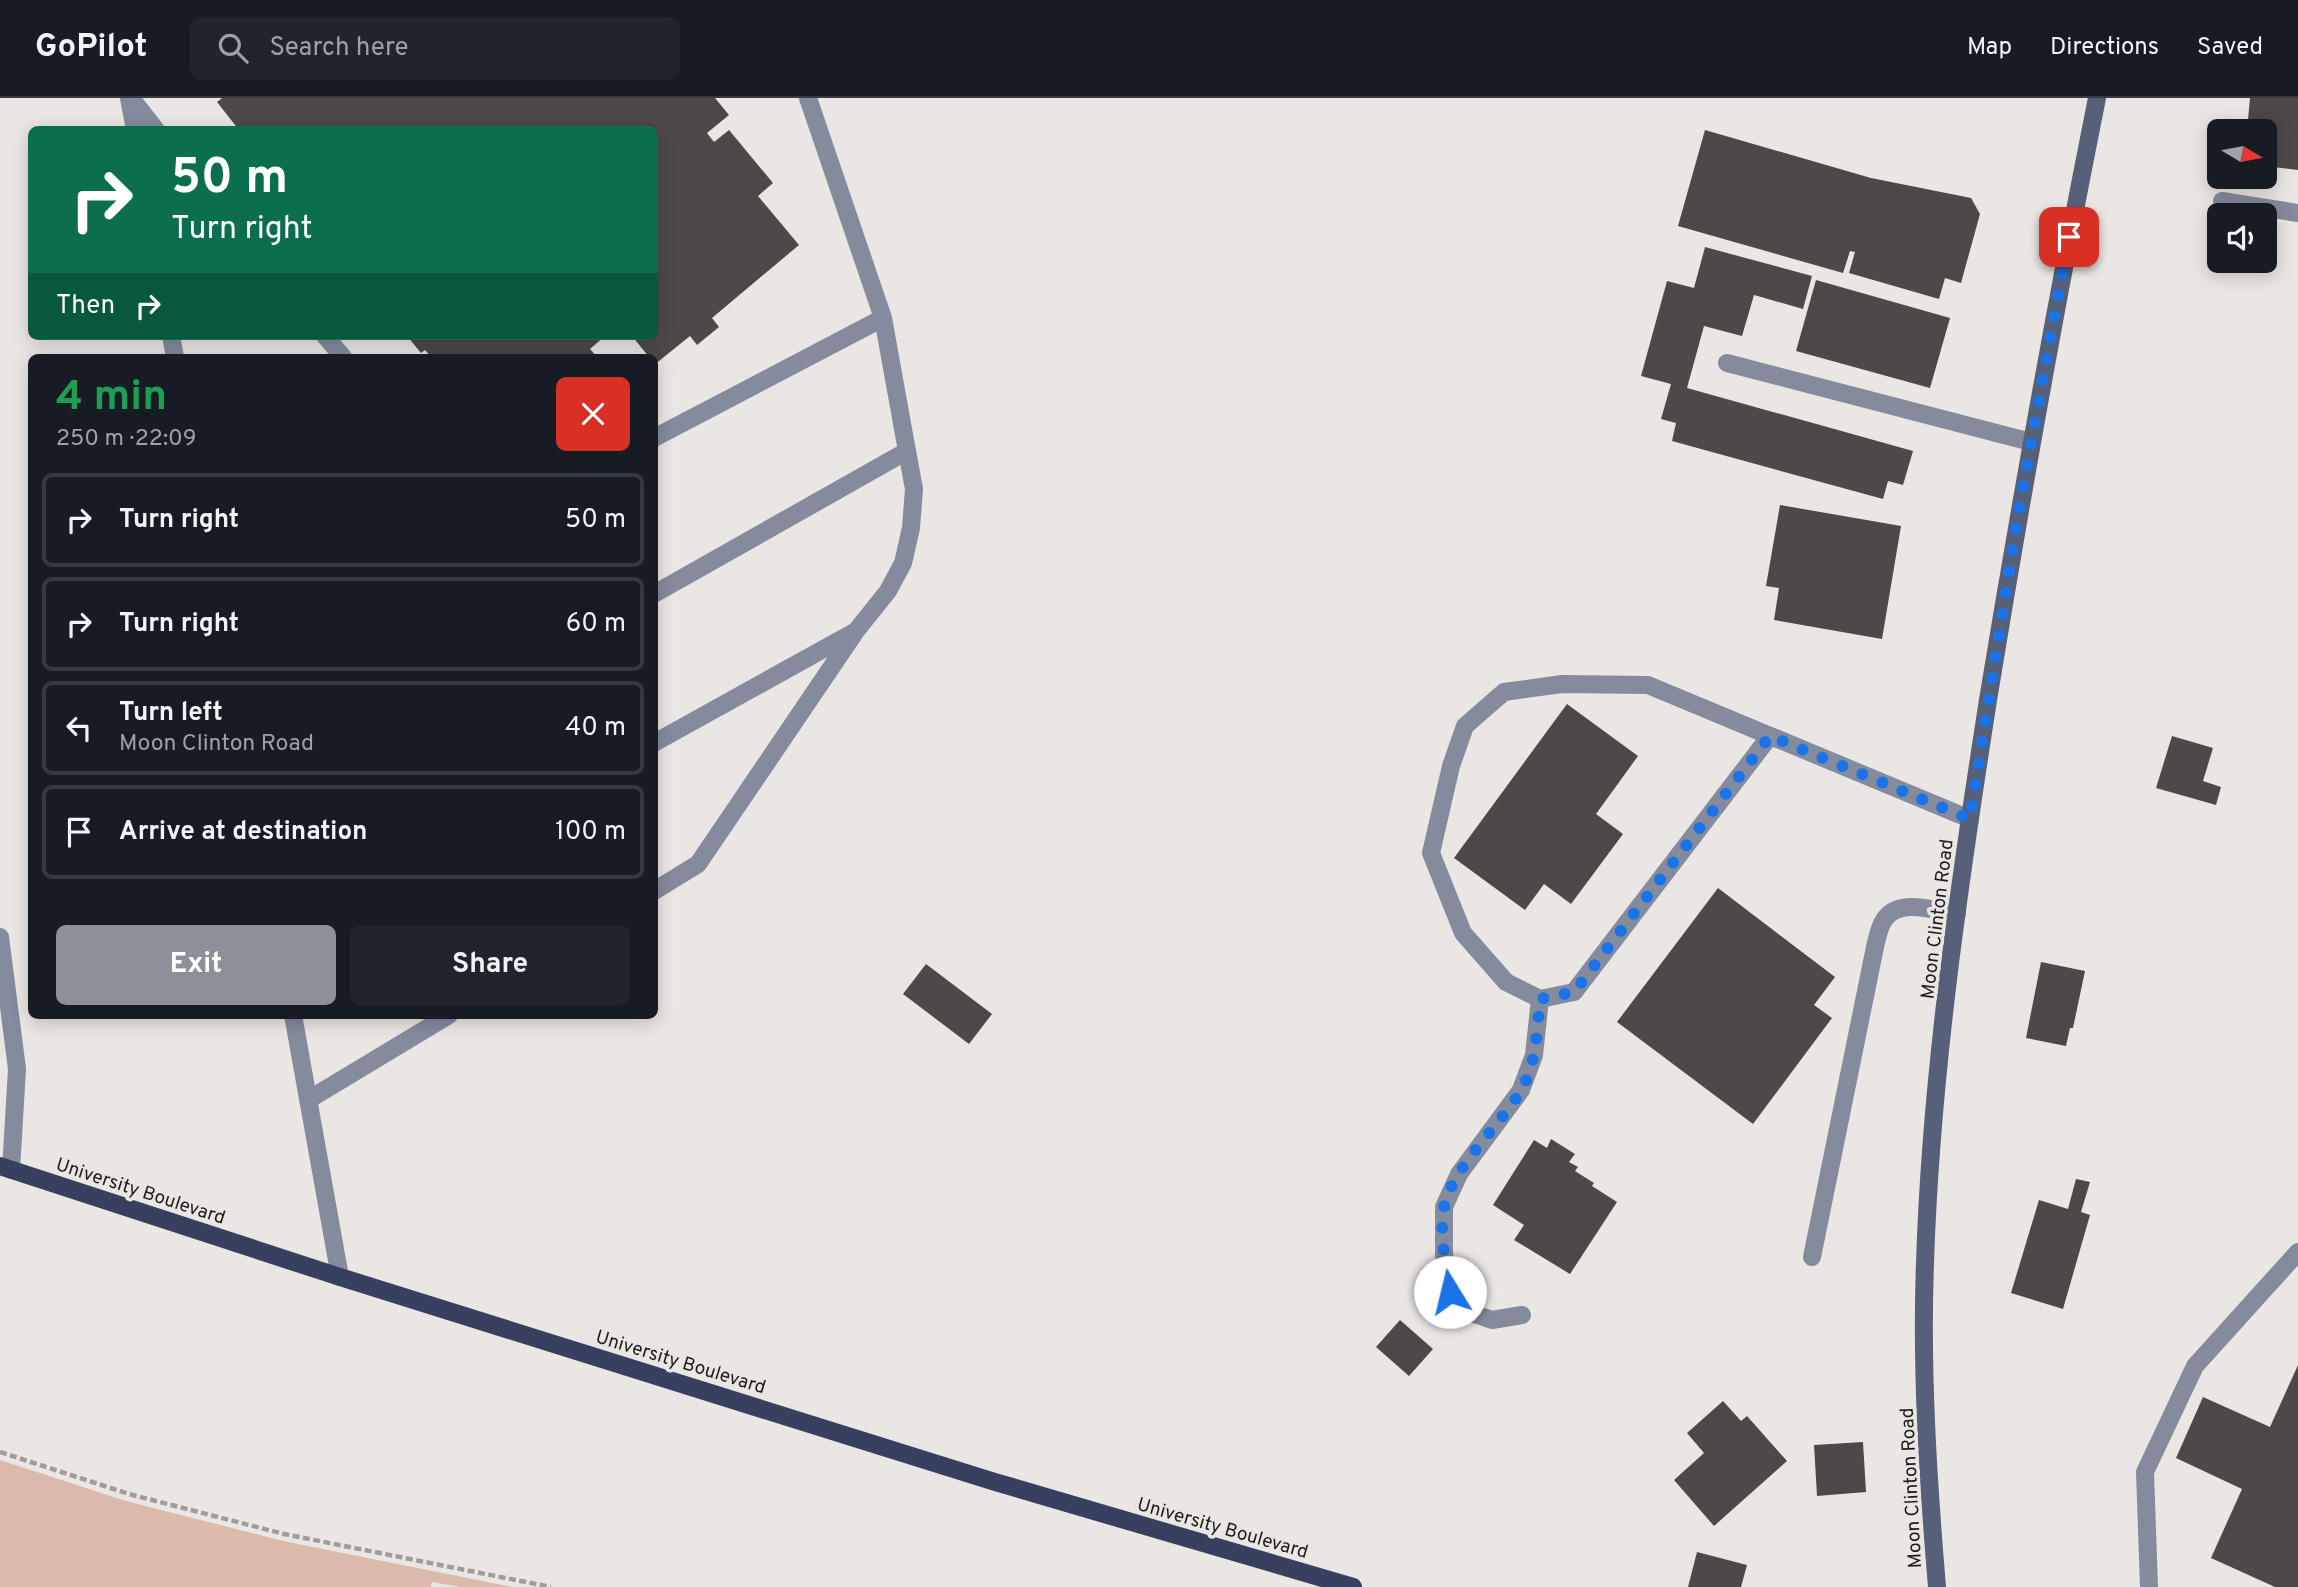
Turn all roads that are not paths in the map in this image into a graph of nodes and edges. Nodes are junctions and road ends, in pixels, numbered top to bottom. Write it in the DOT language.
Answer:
graph roads {
  1 [pos="130,98"];
  2 [pos="808,98"];
  3 [pos="2097,98"];
  4 [pos="134,126"];
  5 [pos="153,126"];
  6 [pos="2222,201"];
  7 [pos="2298,213"];
  8 [pos="883,318"];
  9 [pos="328,340"];
  10 [pos="340,354"];
  11 [pos="1727,363"];
  12 [pos="658,436"];
  13 [pos="2031,442"];
  14 [pos="907,451"];
  15 [pos="658,592"];
  16 [pos="856,631"];
  17 [pos="1770,736"];
  18 [pos="658,741"];
  19 [pos="1970,819"];
  20 [pos="658,889"];
  21 [pos="1957,914"];
  22 [pos="0,937"];
  23 [pos="1540,999"];
  24 [pos="294,1019"];
  25 [pos="442,1019"];
  26 [pos="308,1100"];
  27 [pos="5,1168"];
  28 [pos="2298,1252"];
  29 [pos="1812,1257"];
  30 [pos="340,1277"];
  31 [pos="1522,1315"];
  32 [pos="1353,1587"];
  33 [pos="1937,1587"];
  34 [pos="2149,1587"];
  1 -- 4 [label="street"];
  1 -- 5 [label="street"];
  2 -- 8 [label="street"];
  3 -- 13 [label="street, Moon Clinton Road"];
  6 -- 7 [label="street"];
  8 -- 12 [label="street"];
  8 -- 14 [label="street"];
  9 -- 10 [label="street"];
  11 -- 13 [label="street"];
  13 -- 19 [label="street, Moon Clinton Road"];
  14 -- 15 [label="street"];
  14 -- 16 [label="street"];
  16 -- 18 [label="street"];
  16 -- 20 [label="street"];
  17 -- 19 [label="street"];
  17 -- 23 [label="street"];
  17 -- 23 [label="street"];
  19 -- 21 [label="street, Moon Clinton Road"];
  21 -- 29 [label="street"];
  21 -- 33 [label="street, Moon Clinton Road"];
  22 -- 27 [label="street"];
  23 -- 31 [label="street"];
  24 -- 26 [label="street"];
  25 -- 26 [label="street"];
  26 -- 30 [label="street"];
  27 -- 30 [label="main road, University Boulevard"];
  28 -- 34 [label="street"];
  30 -- 32 [label="main road, University Boulevard"];
}
